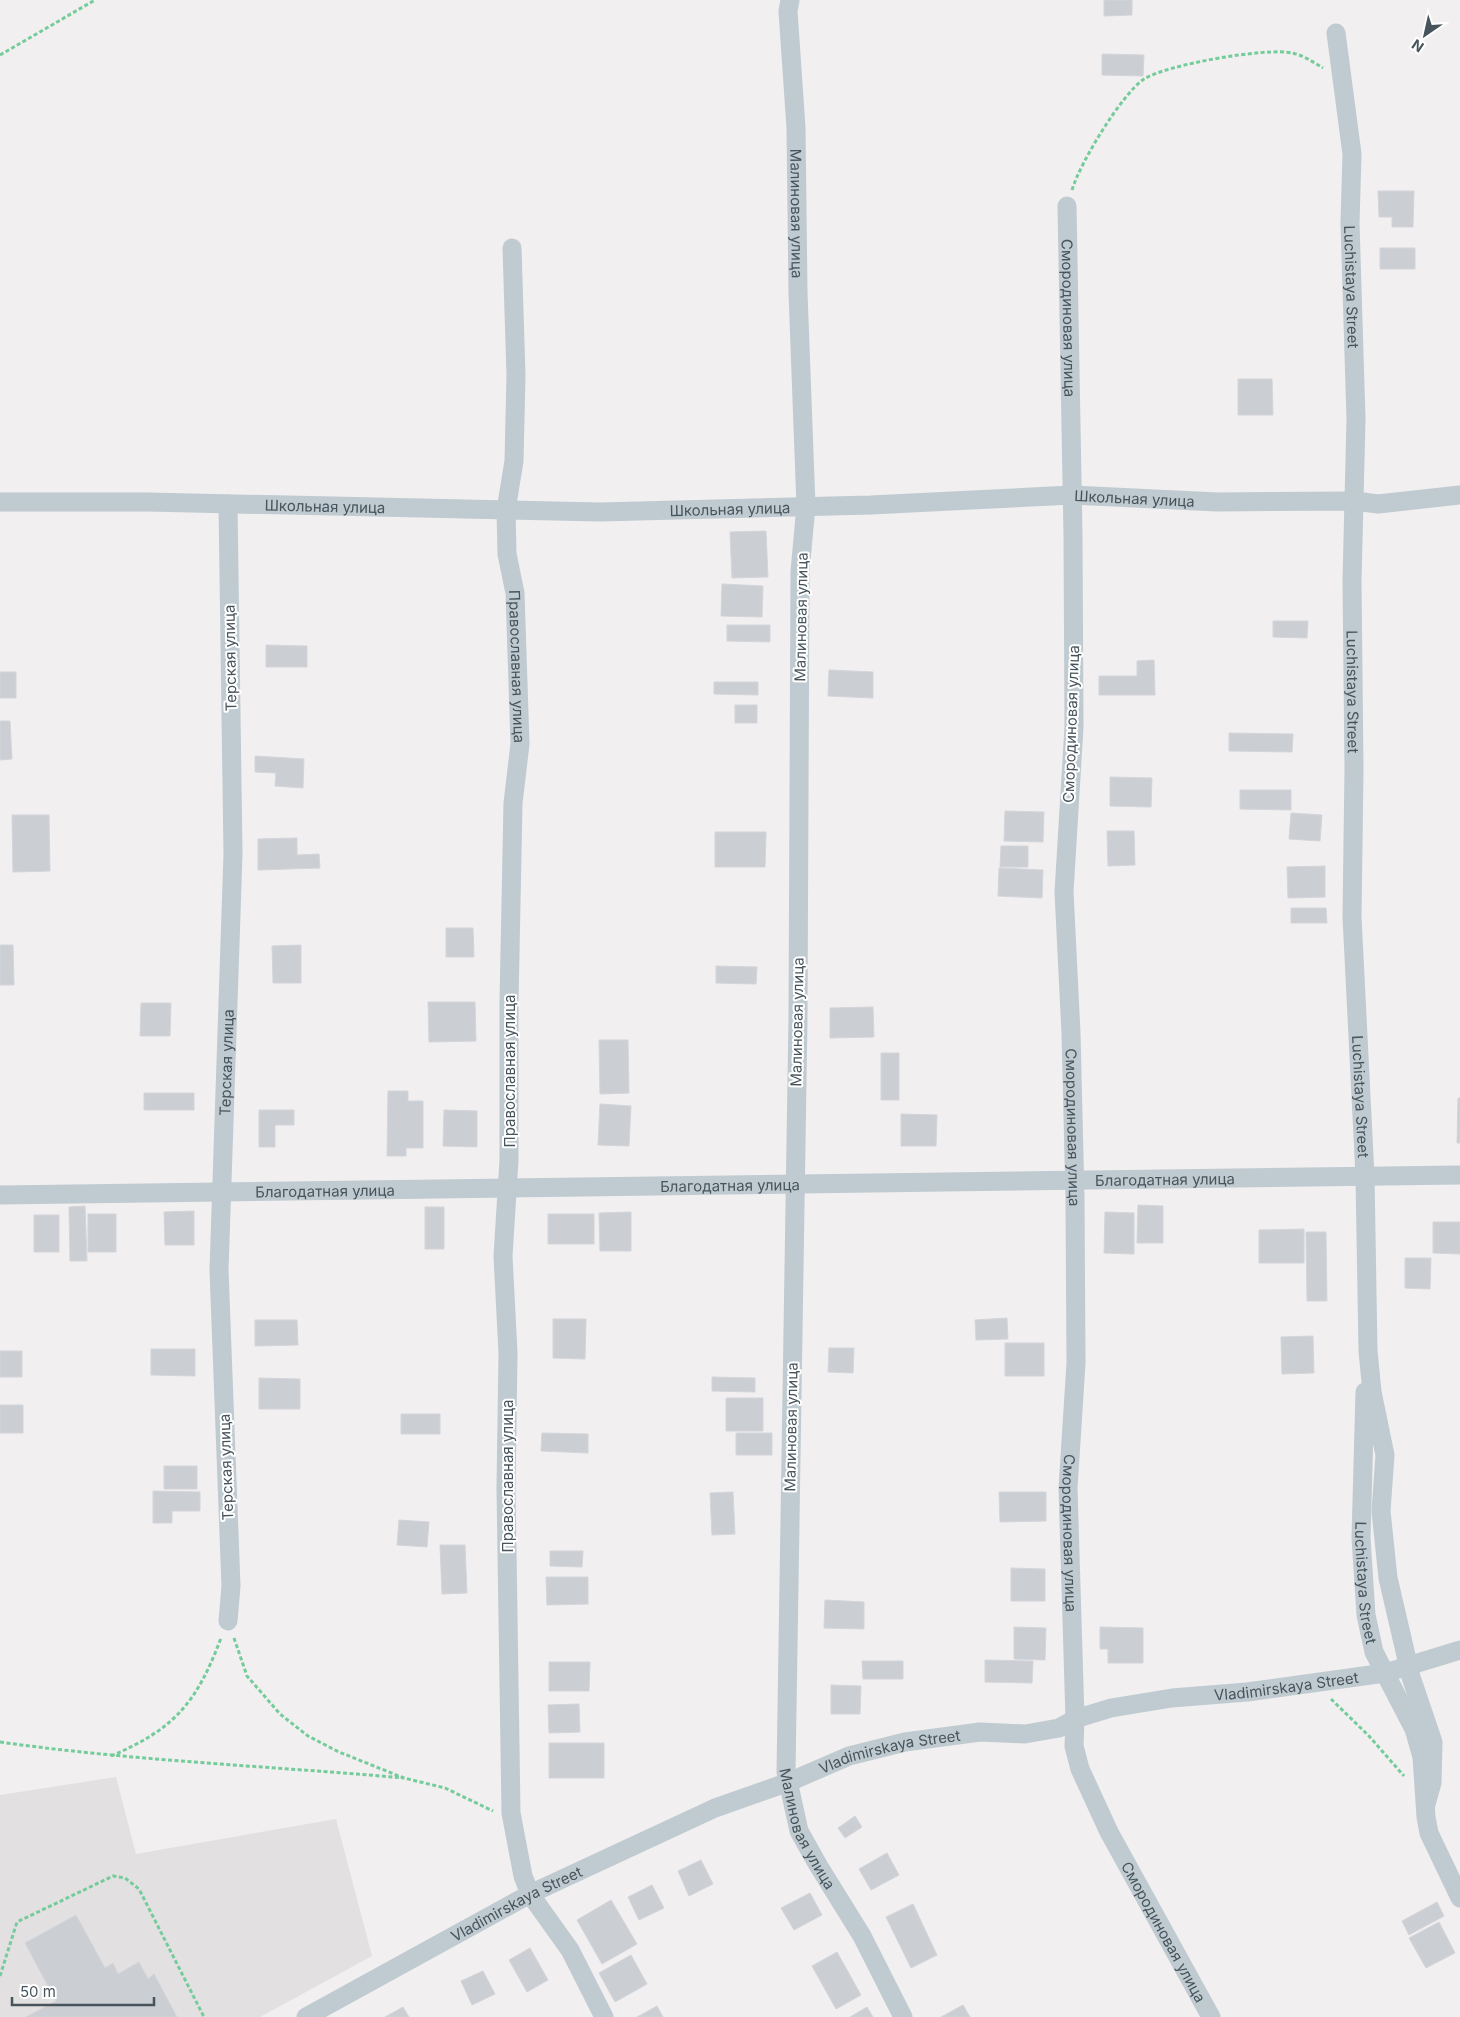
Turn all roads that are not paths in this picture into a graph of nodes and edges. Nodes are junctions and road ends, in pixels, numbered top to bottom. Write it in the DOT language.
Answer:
graph roads {
  1 [pos="790,0"];
  2 [pos="1336,33"];
  3 [pos="1067,206"];
  4 [pos="512,248"];
  5 [pos="1072,495"];
  6 [pos="1460,495"];
  7 [pos="1355,501"];
  8 [pos="0,502"];
  9 [pos="228,504"];
  10 [pos="806,506"];
  11 [pos="506,510"];
  12 [pos="1460,1175"];
  13 [pos="1365,1176"];
  14 [pos="1074,1180"];
  15 [pos="795,1184"];
  16 [pos="508,1188"];
  17 [pos="223,1192"];
  18 [pos="0,1195"];
  19 [pos="1368,1351"];
  20 [pos="228,1621"];
  21 [pos="1460,1650"];
  22 [pos="1409,1667"];
  23 [pos="1385,1673"];
  24 [pos="1075,1719"];
  25 [pos="789,1782"];
  26 [pos="1426,1804"];
  27 [pos="530,1894"];
  28 [pos="1460,1898"];
  29 [pos="306,2017"];
  30 [pos="604,2017"];
  31 [pos="902,2017"];
  32 [pos="1211,2017"];
  1 -- 10 [label="street, Малиновая улица"];
  2 -- 7 [label="street, Luchistaya Street"];
  3 -- 5 [label="street, Смородиновая улица"];
  4 -- 11 [label="street, Православная улица"];
  5 -- 7 [label="street, Школьная улица"];
  5 -- 10 [label="street, Школьная улица"];
  5 -- 14 [label="street, Смородиновая улица"];
  6 -- 7 [label="street, Школьная улица"];
  7 -- 13 [label="street, Luchistaya Street"];
  8 -- 9 [label="street, Школьная улица"];
  9 -- 11 [label="street, Школьная улица"];
  9 -- 17 [label="street, Терская улица"];
  10 -- 11 [label="street, Школьная улица"];
  10 -- 15 [label="street, Малиновая улица"];
  11 -- 16 [label="street, Православная улица"];
  12 -- 13 [label="street, Благодатная улица"];
  13 -- 14 [label="street, Благодатная улица"];
  13 -- 19 [label="street, Luchistaya Street"];
  14 -- 15 [label="street, Благодатная улица"];
  14 -- 24 [label="street, Смородиновая улица"];
  15 -- 16 [label="street, Благодатная улица"];
  15 -- 25 [label="street, Малиновая улица"];
  16 -- 17 [label="street, Благодатная улица"];
  16 -- 27 [label="street, Православная улица"];
  17 -- 18 [label="street, Благодатная улица"];
  17 -- 20 [label="street, Терская улица"];
  19 -- 22 [label="street, Luchistaya Street"];
  19 -- 23 [label="street, Luchistaya Street"];
  21 -- 22 [label="street, Vladimirskaya Street"];
  22 -- 23 [label="street, Vladimirskaya Street"];
  22 -- 26 [label="street, Luchistaya Street"];
  23 -- 24 [label="street, Vladimirskaya Street"];
  23 -- 26 [label="street, Luchistaya Street"];
  24 -- 25 [label="street, Vladimirskaya Street"];
  24 -- 32 [label="street, Смородиновая улица"];
  25 -- 27 [label="street, Vladimirskaya Street"];
  25 -- 31 [label="street, Малиновая улица"];
  26 -- 28 [label="street, Luchistaya Street"];
  27 -- 29 [label="street, Vladimirskaya Street"];
  27 -- 30 [label="street, Православная улица"];
}
